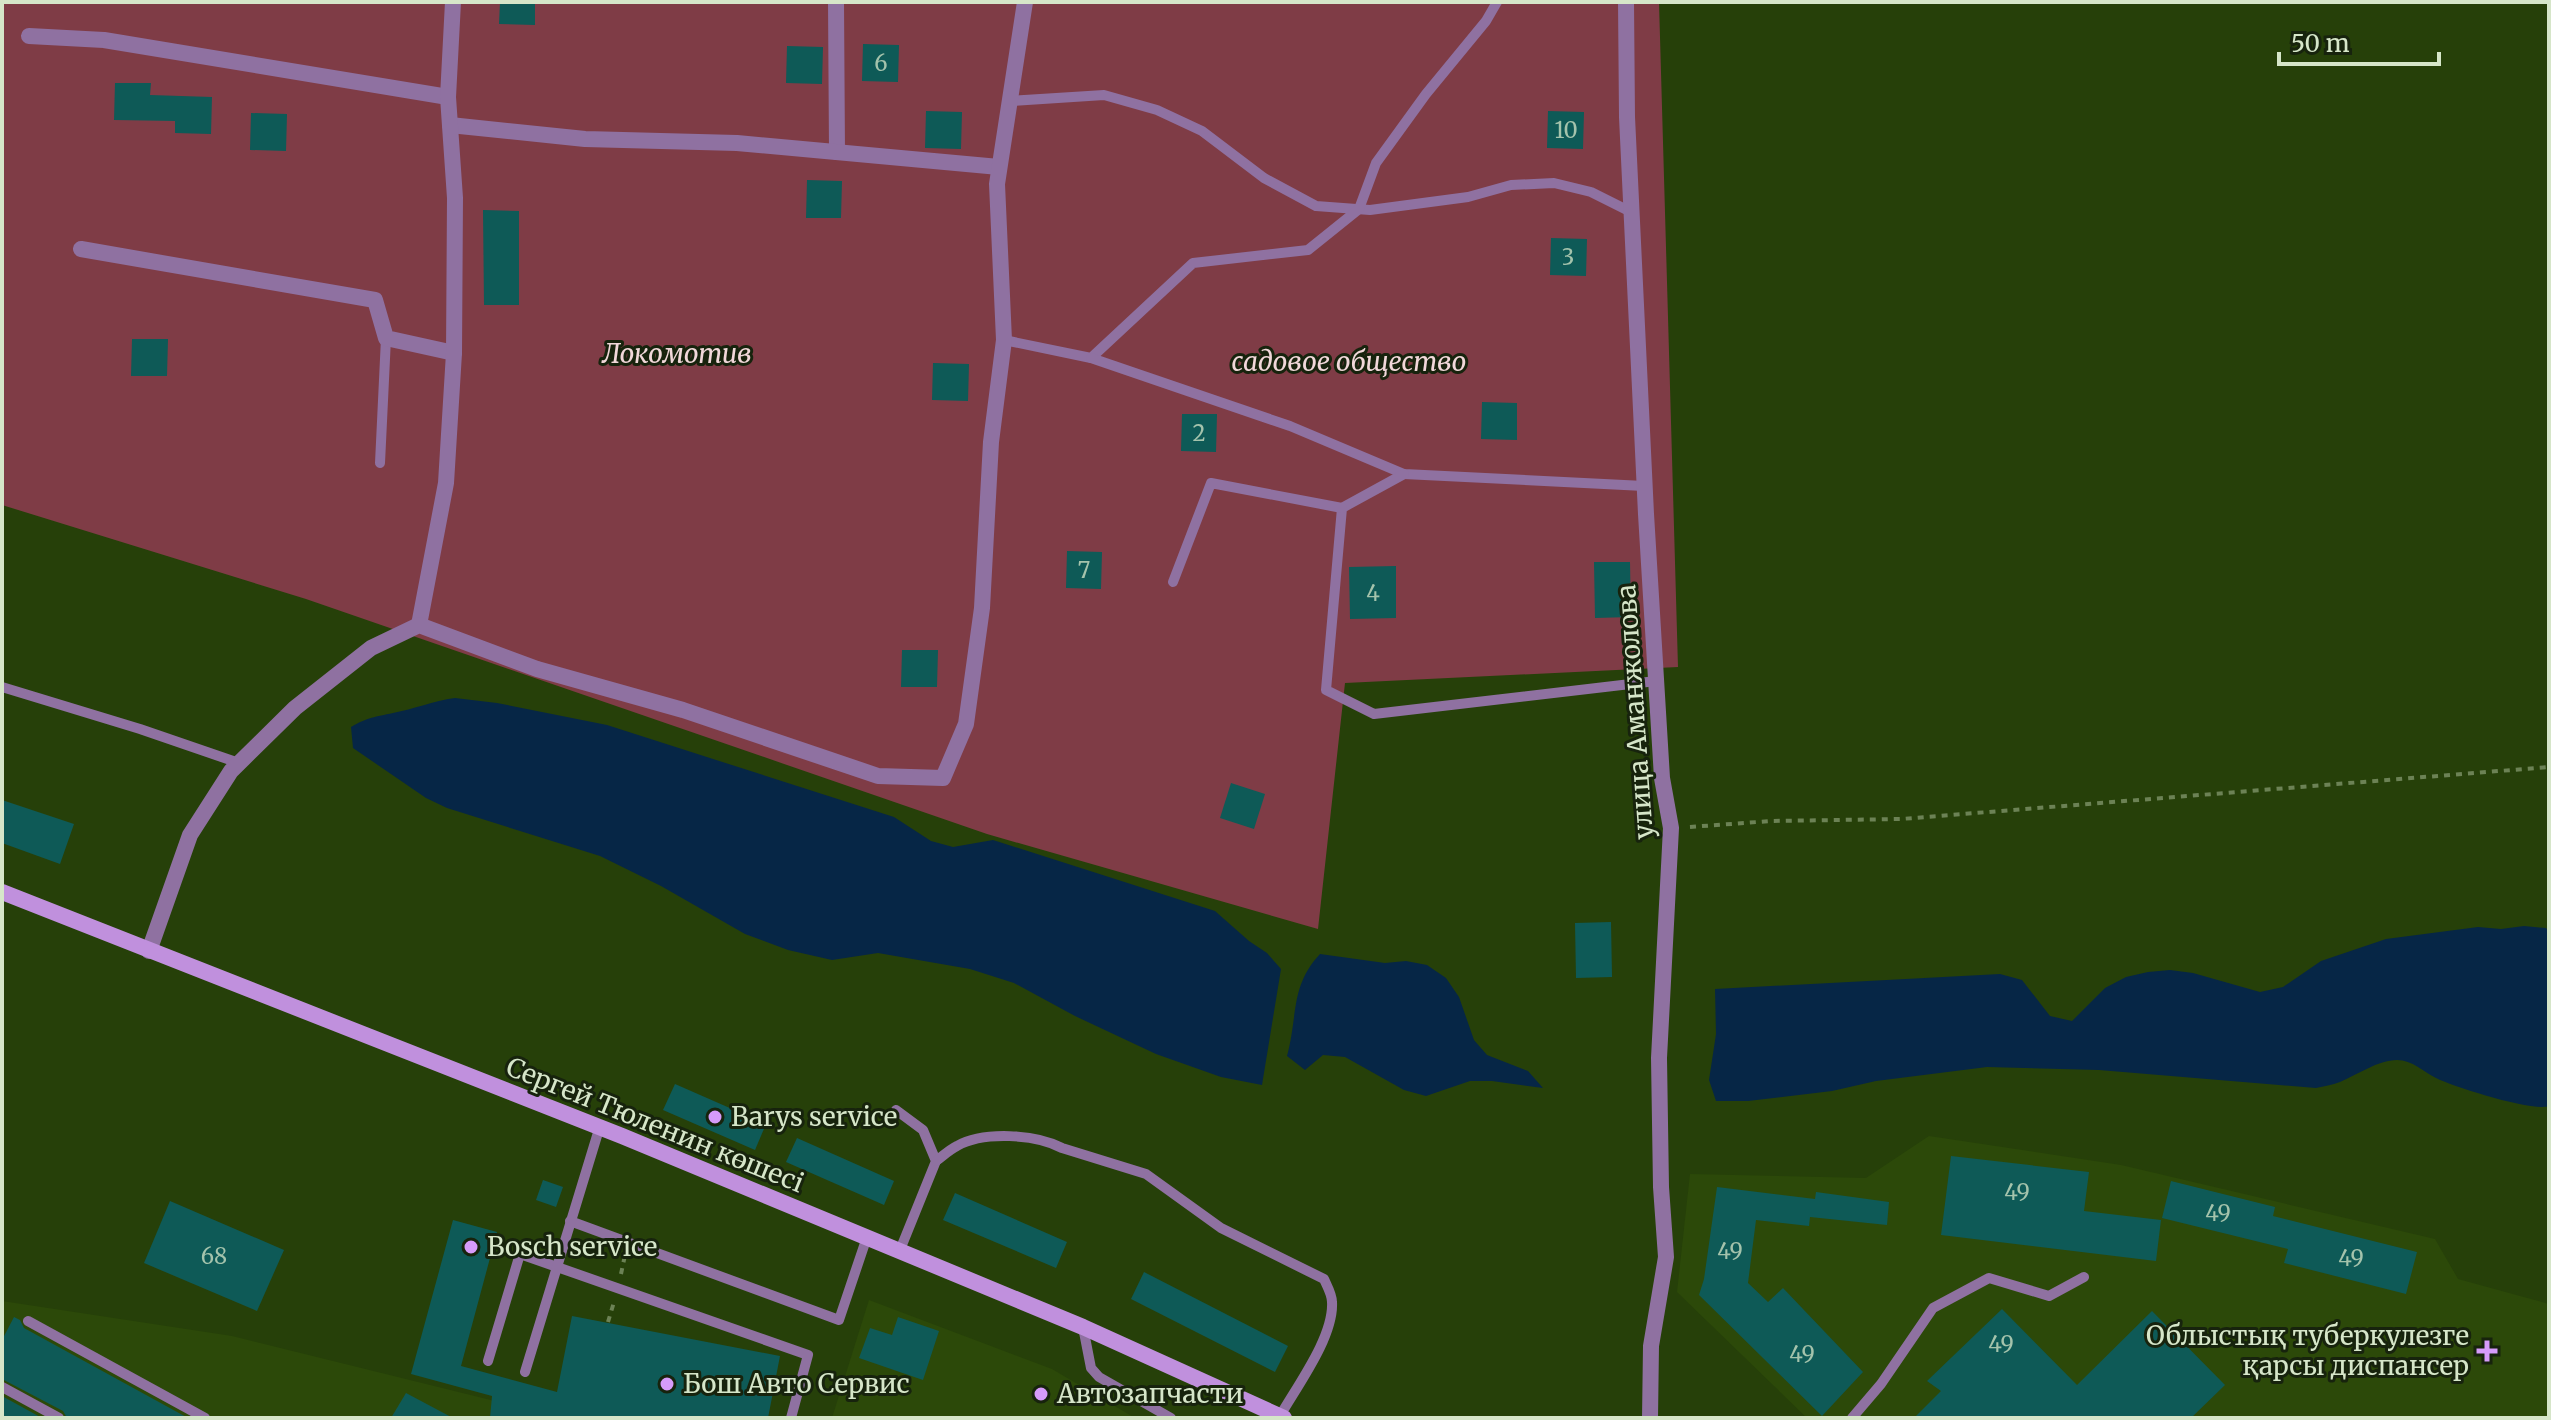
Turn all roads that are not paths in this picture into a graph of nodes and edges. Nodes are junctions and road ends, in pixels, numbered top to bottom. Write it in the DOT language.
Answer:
graph roads {
  1 [pos="453,2"];
  2 [pos="836,2"];
  3 [pos="1025,2"];
  4 [pos="1497,2"];
  5 [pos="1626,2"];
  6 [pos="29,36"];
  7 [pos="448,97"];
  8 [pos="1010,101"];
  9 [pos="450,125"];
  10 [pos="837,152"];
  11 [pos="999,167"];
  12 [pos="1359,209"];
  13 [pos="1631,212"];
  14 [pos="81,249"];
  15 [pos="386,338"];
  16 [pos="1004,340"];
  17 [pos="454,353"];
  18 [pos="1091,358"];
  19 [pos="380,463"];
  20 [pos="1404,474"];
  21 [pos="1644,486"];
  22 [pos="1342,508"];
  23 [pos="1173,582"];
  24 [pos="419,625"];
  25 [pos="1656,681"];
  26 [pos="2,687"];
  27 [pos="239,763"];
  28 [pos="2,892"];
  29 [pos="149,951"];
  30 [pos="896,1110"];
  31 [pos="600,1126"];
  32 [pos="936,1161"];
  33 [pos="570,1221"];
  34 [pos="867,1237"];
  35 [pos="900,1250"];
  36 [pos="556,1267"];
  37 [pos="2084,1277"];
  38 [pos="28,1321"];
  39 [pos="1083,1327"];
  40 [pos="488,1361"];
  41 [pos="525,1372"];
  42 [pos="2,1387"];
  43 [pos="1282,1417"];
  44 [pos="59,1418"];
  45 [pos="205,1418"];
  46 [pos="791,1418"];
  47 [pos="1171,1418"];
  48 [pos="1650,1418"];
  49 [pos="1852,1418"];
  1 -- 7 [label="street"];
  2 -- 10 [label="street"];
  3 -- 8 [label="street"];
  4 -- 12 [label="lane"];
  5 -- 13 [label="street, улица Аманжолова"];
  6 -- 7 [label="street"];
  7 -- 9 [label="street"];
  8 -- 11 [label="street"];
  8 -- 12 [label="lane"];
  9 -- 10 [label="street"];
  9 -- 17 [label="street"];
  10 -- 11 [label="street"];
  11 -- 16 [label="street"];
  12 -- 13 [label="lane"];
  12 -- 18 [label="lane"];
  13 -- 21 [label="street, улица Аманжолова"];
  14 -- 15 [label="street"];
  15 -- 17 [label="street"];
  15 -- 19 [label="lane"];
  16 -- 18 [label="lane"];
  16 -- 24 [label="street"];
  17 -- 24 [label="street"];
  18 -- 20 [label="lane"];
  20 -- 21 [label="lane"];
  20 -- 22 [label="lane"];
  21 -- 25 [label="street, улица Аманжолова"];
  22 -- 23 [label="lane"];
  22 -- 25 [label="lane"];
  24 -- 27 [label="street"];
  25 -- 48 [label="street, улица Аманжолова"];
  26 -- 27 [label="lane"];
  27 -- 29 [label="street"];
  28 -- 29 [label="main road, Сергей Тюленин көшесі"];
  29 -- 31 [label="main road, Сергей Тюленин көшесі"];
  30 -- 32 [label="lane"];
  31 -- 33 [label="lane"];
  31 -- 34 [label="main road, Сергей Тюленин көшесі"];
  32 -- 35 [label="lane"];
  32 -- 43 [label="lane"];
  33 -- 34 [label="lane"];
  33 -- 36 [label="lane"];
  34 -- 35 [label="main road, Сергей Тюленин көшесі"];
  35 -- 39 [label="main road, Сергей Тюленин көшесі"];
  36 -- 40 [label="lane"];
  36 -- 41 [label="lane"];
  36 -- 46 [label="lane"];
  37 -- 49 [label="lane"];
  38 -- 45 [label="lane"];
  39 -- 43 [label="main road, Сергей Тюленин көшесі"];
  39 -- 47 [label="lane"];
  42 -- 44 [label="lane"];
}
